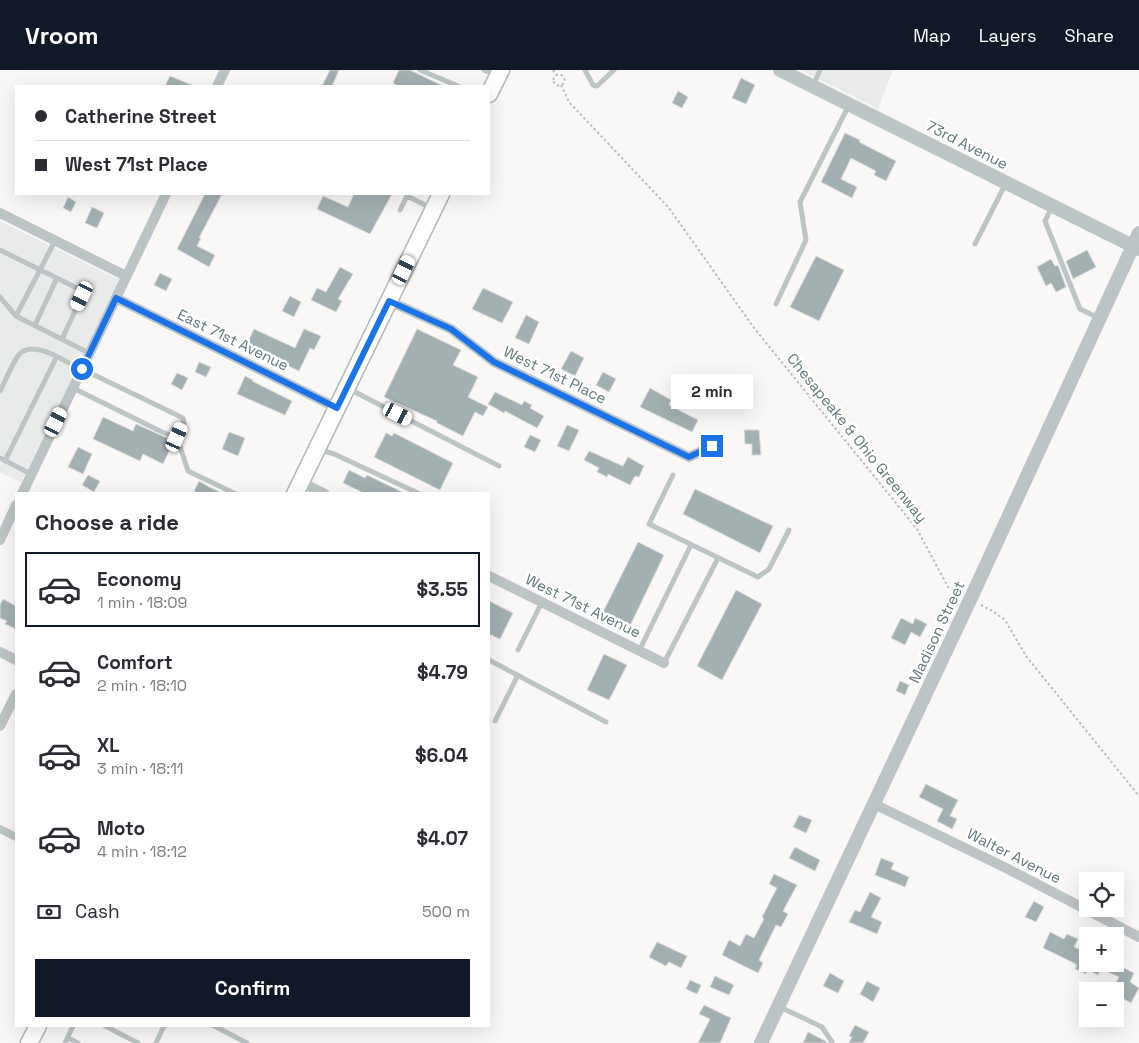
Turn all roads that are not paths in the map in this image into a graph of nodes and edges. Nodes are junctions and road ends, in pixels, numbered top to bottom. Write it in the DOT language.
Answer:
graph roads {
  1 [pos="225,70"];
  2 [pos="420,70"];
  3 [pos="585,70"];
  4 [pos="614,70"];
  5 [pos="780,70"];
  6 [pos="820,70"];
  7 [pos="494,72"];
  8 [pos="218,85"];
  9 [pos="456,85"];
  10 [pos="813,86"];
  11 [pos="490,90"];
  12 [pos="849,104"];
  13 [pos="1006,183"];
  14 [pos="166,195"];
  15 [pos="407,195"];
  16 [pos="436,199"];
  17 [pos="1052,206"];
  18 [pos="400,210"];
  19 [pos="0,213"];
  20 [pos="1139,233"];
  21 [pos="55,241"];
  22 [pos="975,244"];
  23 [pos="1136,248"];
  24 [pos="0,250"];
  25 [pos="40,269"];
  26 [pos="126,276"];
  27 [pos="57,278"];
  28 [pos="0,297"];
  29 [pos="116,298"];
  30 [pos="389,301"];
  31 [pos="776,304"];
  32 [pos="16,316"];
  33 [pos="1100,318"];
  34 [pos="35,325"];
  35 [pos="62,339"];
  36 [pos="89,353"];
  37 [pos="56,358"];
  38 [pos="82,370"];
  39 [pos="73,388"];
  40 [pos="347,388"];
  41 [pos="0,391"];
  42 [pos="337,408"];
  43 [pos="177,437"];
  44 [pos="712,446"];
  45 [pos="317,449"];
  46 [pos="2,459"];
  47 [pos="499,466"];
  48 [pos="31,474"];
  49 [pos="673,475"];
  50 [pos="298,488"];
  51 [pos="23,492"];
  52 [pos="232,492"];
  53 [pos="316,492"];
  54 [pos="416,492"];
  55 [pos="15,507"];
  56 [pos="789,530"];
  57 [pos="0,540"];
  58 [pos="691,545"];
  59 [pos="718,558"];
  60 [pos="490,576"];
  61 [pos="542,602"];
  62 [pos="518,650"];
  63 [pos="639,650"];
  64 [pos="0,652"];
  65 [pos="15,660"];
  66 [pos="490,661"];
  67 [pos="664,663"];
  68 [pos="518,675"];
  69 [pos="15,696"];
  70 [pos="495,721"];
  71 [pos="606,722"];
  72 [pos="0,726"];
  73 [pos="874,804"];
  74 [pos="0,829"];
  75 [pos="15,836"];
  76 [pos="1139,937"];
  77 [pos="779,1006"];
  78 [pos="38,1027"];
  79 [pos="72,1027"];
  80 [pos="107,1027"];
  81 [pos="164,1027"];
  82 [pos="216,1027"];
  83 [pos="66,1040"];
  84 [pos="832,1042"];
  85 [pos="30,1043"];
  86 [pos="78,1043"];
  87 [pos="138,1043"];
  88 [pos="156,1043"];
  89 [pos="247,1043"];
  90 [pos="761,1043"];
  1 -- 8 [label="street"];
  2 -- 9 [label="lane"];
  3 -- 4 [label="lane"];
  5 -- 10 [label="street, 73rd Avenue"];
  6 -- 10 [label="lane"];
  7 -- 11 [label="main road"];
  10 -- 12 [label="street, 73rd Avenue"];
  12 -- 13 [label="street, 73rd Avenue"];
  12 -- 31 [label="lane"];
  13 -- 17 [label="street, 73rd Avenue"];
  13 -- 22 [label="lane"];
  14 -- 26 [label="street"];
  15 -- 16 [label="lane"];
  15 -- 18 [label="lane"];
  16 -- 30 [label="main road"];
  17 -- 23 [label="street, 73rd Avenue"];
  17 -- 33 [label="lane"];
  19 -- 21 [label="street"];
  20 -- 23 [label="street, Madison Street"];
  21 -- 25 [label="lane"];
  21 -- 26 [label="street"];
  23 -- 33 [label="street, Madison Street"];
  24 -- 25 [label="lane"];
  25 -- 27 [label="lane"];
  25 -- 32 [label="lane"];
  26 -- 29 [label="street"];
  27 -- 34 [label="lane"];
  27 -- 35 [label="lane"];
  28 -- 32 [label="lane"];
  29 -- 36 [label="street"];
  29 -- 42 [label="street, East 71st Avenue"];
  30 -- 40 [label="main road"];
  30 -- 44 [label="street, West 71st Place"];
  32 -- 34 [label="lane"];
  33 -- 73 [label="street, Madison Street"];
  34 -- 35 [label="lane"];
  35 -- 36 [label="lane"];
  36 -- 38 [label="street"];
  37 -- 38 [label="lane"];
  37 -- 41 [label="lane"];
  37 -- 46 [label="lane"];
  38 -- 39 [label="street"];
  38 -- 43 [label="lane"];
  39 -- 43 [label="lane"];
  39 -- 48 [label="street"];
  40 -- 42 [label="main road"];
  40 -- 47 [label="lane"];
  42 -- 45 [label="main road"];
  43 -- 52 [label="lane"];
  45 -- 50 [label="main road"];
  45 -- 54 [label="lane"];
  46 -- 48 [label="lane"];
  48 -- 51 [label="street"];
  49 -- 58 [label="lane"];
  50 -- 53 [label="street"];
  55 -- 57 [label="street"];
  56 -- 59 [label="lane"];
  58 -- 59 [label="lane"];
  58 -- 63 [label="lane"];
  59 -- 67 [label="lane"];
  60 -- 61 [label="street, West 71st Avenue"];
  61 -- 62 [label="lane"];
  61 -- 63 [label="street, West 71st Avenue"];
  63 -- 67 [label="street, West 71st Avenue"];
  64 -- 65 [label="street"];
  66 -- 68 [label="lane"];
  68 -- 70 [label="lane"];
  68 -- 71 [label="lane"];
  69 -- 72 [label="street"];
  73 -- 76 [label="street, Walter Avenue"];
  73 -- 77 [label="street, Madison Street"];
  74 -- 75 [label="street"];
  77 -- 84 [label="lane"];
  77 -- 90 [label="street, Madison Street"];
  78 -- 85 [label="main road"];
  79 -- 83 [label="lane"];
  80 -- 87 [label="lane"];
  81 -- 88 [label="lane"];
  82 -- 89 [label="lane"];
  83 -- 86 [label="lane"];
}
